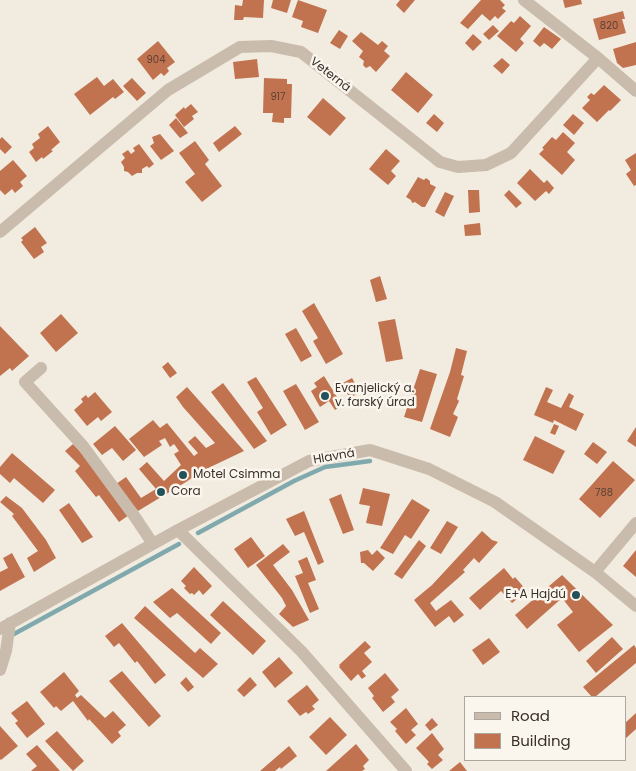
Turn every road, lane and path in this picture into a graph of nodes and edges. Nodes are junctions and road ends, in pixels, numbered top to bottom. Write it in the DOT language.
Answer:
graph roads {
  1 [pos="524,0"];
  2 [pos="598,58"];
  3 [pos="636,91"];
  4 [pos="0,232"];
  5 [pos="42,368"];
  6 [pos="636,523"];
  7 [pos="178,530"];
  8 [pos="153,544"];
  9 [pos="596,572"];
  10 [pos="636,606"];
  11 [pos="5,626"];
  12 [pos="0,670"];
  13 [pos="406,771"];
  1 -- 2 [label="street"];
  2 -- 3 [label="street"];
  2 -- 4 [label="street, Veterná"];
  5 -- 8 [label="street"];
  6 -- 9 [label="street"];
  7 -- 8 [label="street, Hlavná"];
  7 -- 9 [label="street, Hlavná"];
  7 -- 13 [label="street"];
  8 -- 11 [label="street, Hlavná"];
  9 -- 10 [label="street, Hlavná"];
  11 -- 12 [label="street"];
}
